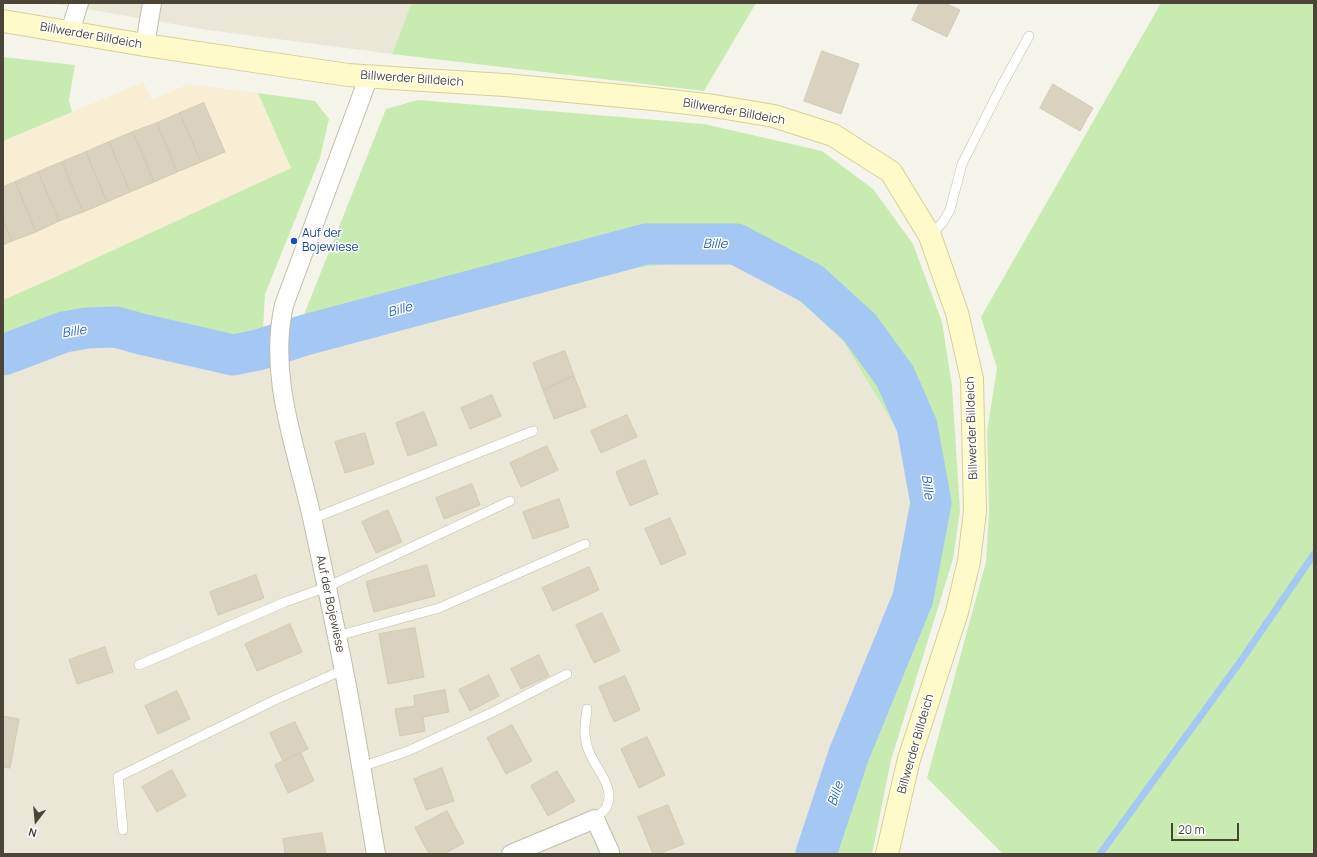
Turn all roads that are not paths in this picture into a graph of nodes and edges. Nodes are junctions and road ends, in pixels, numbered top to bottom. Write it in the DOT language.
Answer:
graph roads {
  1 [pos="79,3"];
  2 [pos="152,3"];
  3 [pos="3,21"];
  4 [pos="70,32"];
  5 [pos="1029,36"];
  6 [pos="145,45"];
  7 [pos="369,76"];
  8 [pos="930,236"];
  9 [pos="533,431"];
  10 [pos="510,501"];
  11 [pos="312,519"];
  12 [pos="585,544"];
  13 [pos="327,587"];
  14 [pos="336,636"];
  15 [pos="139,665"];
  16 [pos="344,670"];
  17 [pos="567,674"];
  18 [pos="587,709"];
  19 [pos="361,767"];
  20 [pos="594,819"];
  21 [pos="123,830"];
  22 [pos="610,852"];
  23 [pos="376,854"];
  24 [pos="511,854"];
  25 [pos="886,854"];
  1 -- 4 [label="street"];
  2 -- 6 [label="street"];
  3 -- 4 [label="street, Billwerder Billdeich"];
  4 -- 6 [label="street, Billwerder Billdeich"];
  5 -- 8 [label="lane"];
  6 -- 7 [label="street, Billwerder Billdeich"];
  7 -- 8 [label="street, Billwerder Billdeich"];
  7 -- 11 [label="street, Auf der Bojewiese"];
  8 -- 25 [label="street, Billwerder Billdeich"];
  9 -- 11 [label="lane"];
  10 -- 13 [label="lane"];
  11 -- 13 [label="street, Auf der Bojewiese"];
  12 -- 14 [label="lane"];
  13 -- 14 [label="street, Auf der Bojewiese"];
  13 -- 15 [label="lane"];
  14 -- 16 [label="street, Auf der Bojewiese"];
  16 -- 19 [label="street, Auf der Bojewiese"];
  16 -- 21 [label="lane"];
  17 -- 19 [label="lane"];
  18 -- 20 [label="lane"];
  19 -- 23 [label="street, Auf der Bojewiese"];
  20 -- 22 [label="street"];
  20 -- 24 [label="street"];
}
